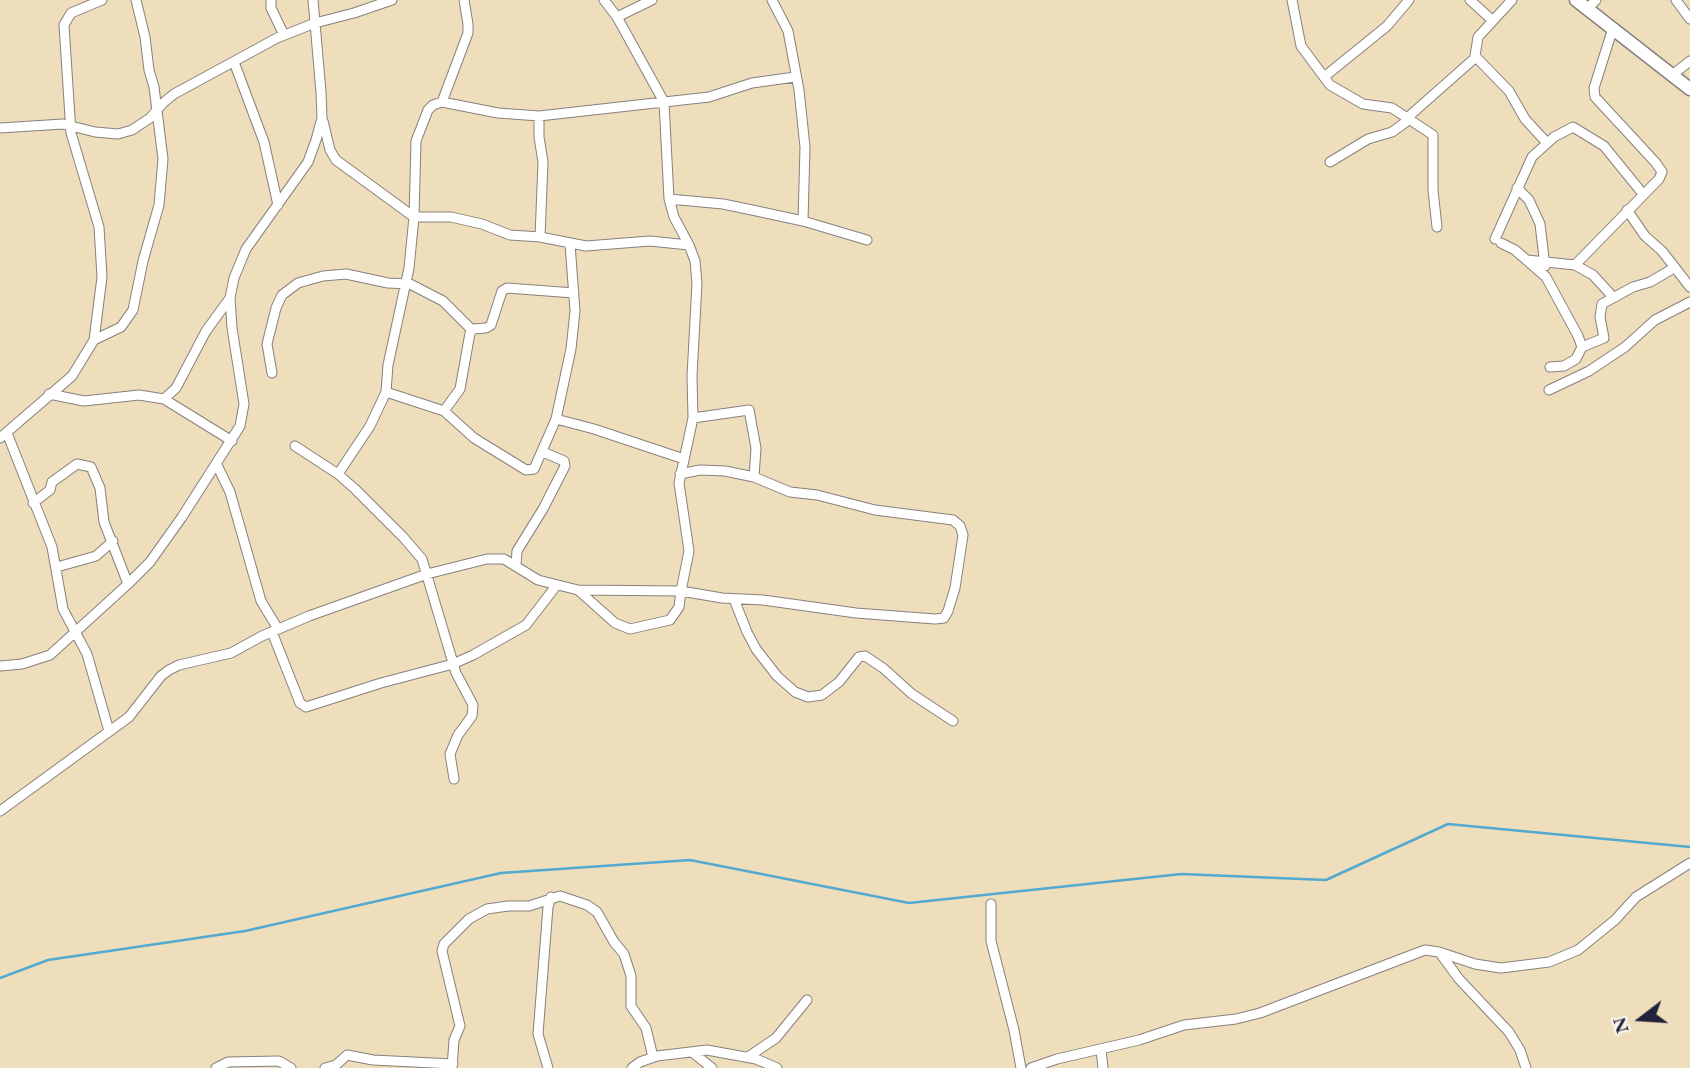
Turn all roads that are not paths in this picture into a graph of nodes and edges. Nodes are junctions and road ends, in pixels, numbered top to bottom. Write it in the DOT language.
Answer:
graph roads {
  1 [pos="102,0"];
  2 [pos="136,0"];
  3 [pos="271,0"];
  4 [pos="313,0"];
  5 [pos="392,0"];
  6 [pos="464,0"];
  7 [pos="604,0"];
  8 [pos="652,0"];
  9 [pos="772,0"];
  10 [pos="1292,0"];
  11 [pos="1409,0"];
  12 [pos="1471,0"];
  13 [pos="1512,0"];
  14 [pos="1576,0"];
  15 [pos="1675,0"];
  16 [pos="1592,4"];
  17 [pos="617,18"];
  18 [pos="1690,19"];
  19 [pos="1492,20"];
  20 [pos="315,23"];
  21 [pos="1613,28"];
  22 [pos="284,35"];
  23 [pos="1476,57"];
  24 [pos="1690,61"];
  25 [pos="233,62"];
  26 [pos="795,77"];
  27 [pos="1324,77"];
  28 [pos="1683,81"];
  29 [pos="442,102"];
  30 [pos="664,102"];
  31 [pos="157,110"];
  32 [pos="540,116"];
  33 [pos="322,118"];
  34 [pos="1408,119"];
  35 [pos="70,124"];
  36 [pos="0,128"];
  37 [pos="1547,143"];
  38 [pos="1330,162"];
  39 [pos="1517,188"];
  40 [pos="1643,194"];
  41 [pos="669,199"];
  42 [pos="278,205"];
  43 [pos="1627,210"];
  44 [pos="414,217"];
  45 [pos="803,221"];
  46 [pos="1437,227"];
  47 [pos="540,237"];
  48 [pos="867,240"];
  49 [pos="570,244"];
  50 [pos="689,244"];
  51 [pos="1527,260"];
  52 [pos="1545,261"];
  53 [pos="1575,265"];
  54 [pos="1674,268"];
  55 [pos="1546,276"];
  56 [pos="406,283"];
  57 [pos="1690,287"];
  58 [pos="574,293"];
  59 [pos="1613,297"];
  60 [pos="230,298"];
  61 [pos="1690,302"];
  62 [pos="472,330"];
  63 [pos="94,340"];
  64 [pos="1582,347"];
  65 [pos="1550,367"];
  66 [pos="272,373"];
  67 [pos="1549,390"];
  68 [pos="386,392"];
  69 [pos="49,394"];
  70 [pos="163,399"];
  71 [pos="444,411"];
  72 [pos="693,418"];
  73 [pos="556,419"];
  74 [pos="4,436"];
  75 [pos="232,441"];
  76 [pos="295,446"];
  77 [pos="543,452"];
  78 [pos="684,459"];
  79 [pos="217,465"];
  80 [pos="338,474"];
  81 [pos="680,474"];
  82 [pos="754,477"];
  83 [pos="33,503"];
  84 [pos="113,541"];
  85 [pos="516,565"];
  86 [pos="57,567"];
  87 [pos="427,574"];
  88 [pos="128,584"];
  89 [pos="556,586"];
  90 [pos="578,590"];
  91 [pos="681,591"];
  92 [pos="734,599"];
  93 [pos="275,631"];
  94 [pos="76,632"];
  95 [pos="453,664"];
  96 [pos="0,666"];
  97 [pos="953,720"];
  98 [pos="109,731"];
  99 [pos="454,779"];
  100 [pos="0,811"];
  101 [pos="1690,863"];
  102 [pos="551,897"];
  103 [pos="991,904"];
  104 [pos="1439,951"];
  105 [pos="807,999"];
  106 [pos="1101,1050"];
  107 [pos="692,1052"];
  108 [pos="653,1057"];
  109 [pos="748,1057"];
  110 [pos="453,1066"];
  111 [pos="216,1068"];
  112 [pos="292,1068"];
  113 [pos="325,1068"];
  114 [pos="548,1068"];
  115 [pos="632,1068"];
  116 [pos="712,1068"];
  117 [pos="777,1068"];
  118 [pos="1021,1068"];
  119 [pos="1031,1068"];
  120 [pos="1103,1068"];
  121 [pos="1526,1068"];
  1 -- 35 [label="street"];
  2 -- 31 [label="street"];
  3 -- 22 [label="street"];
  4 -- 20 [label="street"];
  5 -- 20 [label="street"];
  6 -- 29 [label="street"];
  7 -- 17 [label="street"];
  8 -- 17 [label="street"];
  9 -- 26 [label="street"];
  10 -- 27 [label="street"];
  11 -- 27 [label="street"];
  12 -- 19 [label="street"];
  13 -- 19 [label="street"];
  14 -- 16 [label="main road"];
  15 -- 18 [label="street"];
  16 -- 21 [label="main road"];
  17 -- 30 [label="street"];
  19 -- 23 [label="street"];
  20 -- 22 [label="street"];
  20 -- 33 [label="street"];
  21 -- 28 [label="main road"];
  21 -- 40 [label="street"];
  22 -- 25 [label="street"];
  23 -- 34 [label="street"];
  23 -- 37 [label="street"];
  24 -- 28 [label="street"];
  25 -- 31 [label="street"];
  25 -- 42 [label="street"];
  26 -- 30 [label="street"];
  26 -- 45 [label="street"];
  27 -- 34 [label="street"];
  29 -- 32 [label="street"];
  29 -- 44 [label="street"];
  30 -- 32 [label="street"];
  30 -- 41 [label="street"];
  31 -- 35 [label="street"];
  31 -- 63 [label="street"];
  32 -- 47 [label="street"];
  33 -- 42 [label="street"];
  33 -- 44 [label="street"];
  34 -- 38 [label="street"];
  34 -- 46 [label="street"];
  35 -- 36 [label="street"];
  35 -- 63 [label="street"];
  37 -- 39 [label="street"];
  37 -- 40 [label="street"];
  39 -- 51 [label="street"];
  39 -- 52 [label="street"];
  40 -- 43 [label="street"];
  41 -- 45 [label="street"];
  41 -- 50 [label="street"];
  42 -- 60 [label="street"];
  43 -- 53 [label="street"];
  43 -- 54 [label="street"];
  44 -- 47 [label="street"];
  44 -- 56 [label="street"];
  45 -- 48 [label="street"];
  47 -- 49 [label="street"];
  49 -- 50 [label="street"];
  49 -- 58 [label="street"];
  50 -- 72 [label="street"];
  51 -- 52 [label="street"];
  51 -- 55 [label="street"];
  52 -- 53 [label="street"];
  52 -- 55 [label="street"];
  53 -- 59 [label="street"];
  54 -- 57 [label="street"];
  54 -- 59 [label="street"];
  55 -- 64 [label="street"];
  56 -- 62 [label="street"];
  56 -- 66 [label="street"];
  56 -- 68 [label="street"];
  58 -- 62 [label="street"];
  58 -- 73 [label="street"];
  59 -- 64 [label="street"];
  60 -- 70 [label="street"];
  60 -- 75 [label="street"];
  61 -- 67 [label="street"];
  62 -- 71 [label="street"];
  63 -- 69 [label="street"];
  64 -- 65 [label="street"];
  68 -- 71 [label="street"];
  68 -- 80 [label="street"];
  69 -- 70 [label="street"];
  69 -- 74 [label="street"];
  70 -- 75 [label="street"];
  71 -- 77 [label="street"];
  72 -- 78 [label="street"];
  72 -- 82 [label="street"];
  73 -- 77 [label="street"];
  73 -- 78 [label="street"];
  74 -- 83 [label="street"];
  75 -- 79 [label="street"];
  76 -- 80 [label="street"];
  77 -- 85 [label="street"];
  78 -- 81 [label="street"];
  79 -- 88 [label="street"];
  79 -- 93 [label="street"];
  80 -- 87 [label="street"];
  81 -- 82 [label="street"];
  81 -- 91 [label="street"];
  82 -- 92 [label="street"];
  83 -- 84 [label="street"];
  83 -- 86 [label="street"];
  84 -- 86 [label="street"];
  84 -- 88 [label="street"];
  85 -- 87 [label="street"];
  85 -- 89 [label="street"];
  86 -- 94 [label="street"];
  87 -- 93 [label="street"];
  87 -- 95 [label="street"];
  88 -- 94 [label="street"];
  89 -- 90 [label="street"];
  89 -- 95 [label="street"];
  90 -- 91 [label="street"];
  90 -- 91 [label="street"];
  91 -- 92 [label="street"];
  92 -- 97 [label="street"];
  93 -- 95 [label="street"];
  93 -- 98 [label="street"];
  94 -- 96 [label="street"];
  94 -- 98 [label="street"];
  95 -- 99 [label="street"];
  98 -- 100 [label="street"];
  101 -- 104 [label="street"];
  102 -- 108 [label="street"];
  102 -- 110 [label="street"];
  102 -- 114 [label="street"];
  103 -- 118 [label="street"];
  104 -- 106 [label="street"];
  104 -- 121 [label="street"];
  105 -- 109 [label="street"];
  106 -- 119 [label="street"];
  106 -- 120 [label="street"];
  107 -- 108 [label="street"];
  107 -- 109 [label="street"];
  107 -- 116 [label="street"];
  108 -- 115 [label="street"];
  109 -- 117 [label="street"];
  110 -- 113 [label="street"];
  111 -- 112 [label="street"];
}
